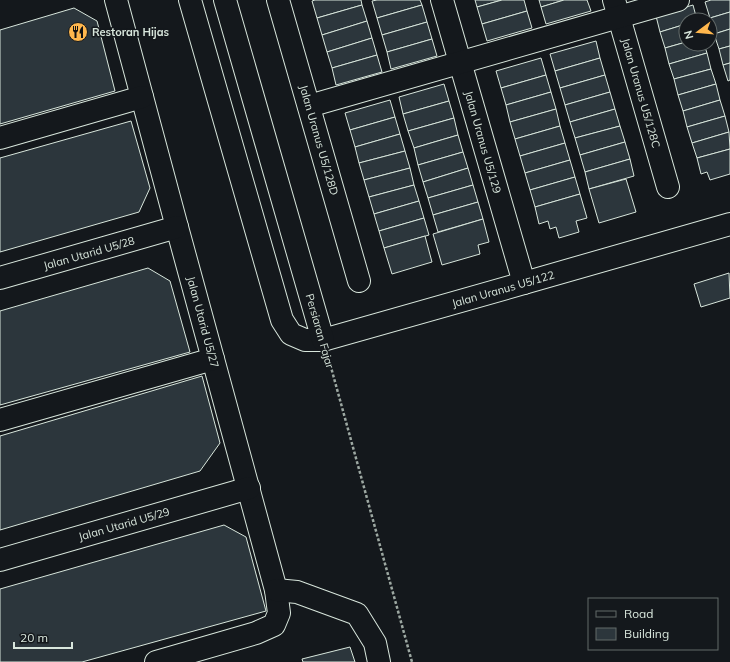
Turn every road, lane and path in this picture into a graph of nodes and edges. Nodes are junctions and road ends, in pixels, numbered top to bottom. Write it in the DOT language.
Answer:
graph roads {
  1 [pos="116,0"];
  2 [pos="190,0"];
  3 [pos="212,0"];
  4 [pos="225,0"];
  5 [pos="278,0"];
  6 [pos="442,0"];
  7 [pos="678,0"];
  8 [pos="617,9"];
  9 [pos="460,63"];
  10 [pos="142,97"];
  11 [pos="309,106"];
  12 [pos="0,138"];
  13 [pos="267,144"];
  14 [pos="668,187"];
  15 [pos="730,224"];
  16 [pos="177,227"];
  17 [pos="0,278"];
  18 [pos="359,281"];
  19 [pos="524,283"];
  20 [pos="323,340"];
  21 [pos="213,359"];
  22 [pos="0,420"];
  23 [pos="249,488"];
  24 [pos="0,560"];
  25 [pos="276,590"];
  26 [pos="156,662"];
  27 [pos="379,662"];
  28 [pos="412,662"];
  1 -- 10 [label="street, Jalan Utarid U5/27"];
  2 -- 20 [label="street, Jalan Uranus U5/122"];
  3 -- 13 [label="street"];
  4 -- 13 [label="street, Persiaran Fajar"];
  5 -- 11 [label="street, Jalan Uranus U5/128D"];
  6 -- 9 [label="street, Jalan Uranus U5/129"];
  7 -- 8 [label="street"];
  8 -- 9 [label="street"];
  8 -- 14 [label="street, Jalan Uranus U5/128C"];
  9 -- 11 [label="street"];
  9 -- 19 [label="street, Jalan Uranus U5/129"];
  10 -- 12 [label="street"];
  10 -- 16 [label="street, Jalan Utarid U5/27"];
  11 -- 18 [label="street, Jalan Uranus U5/128D"];
  13 -- 20 [label="street, Persiaran Fajar"];
  15 -- 19 [label="street, Jalan Uranus U5/122"];
  16 -- 17 [label="street, Jalan Utarid U5/28"];
  16 -- 21 [label="street, Jalan Utarid U5/27"];
  19 -- 20 [label="street, Jalan Uranus U5/122"];
  20 -- 28 [label="path, Persiaran Fajar"];
  21 -- 22 [label="street"];
  21 -- 23 [label="street, Jalan Utarid U5/27"];
  23 -- 24 [label="street, Jalan Utarid U5/29"];
  23 -- 25 [label="street, Jalan Utarid U5/27"];
  25 -- 26 [label="street, Jalan Utarid U5/27"];
  25 -- 27 [label="street"];
}
